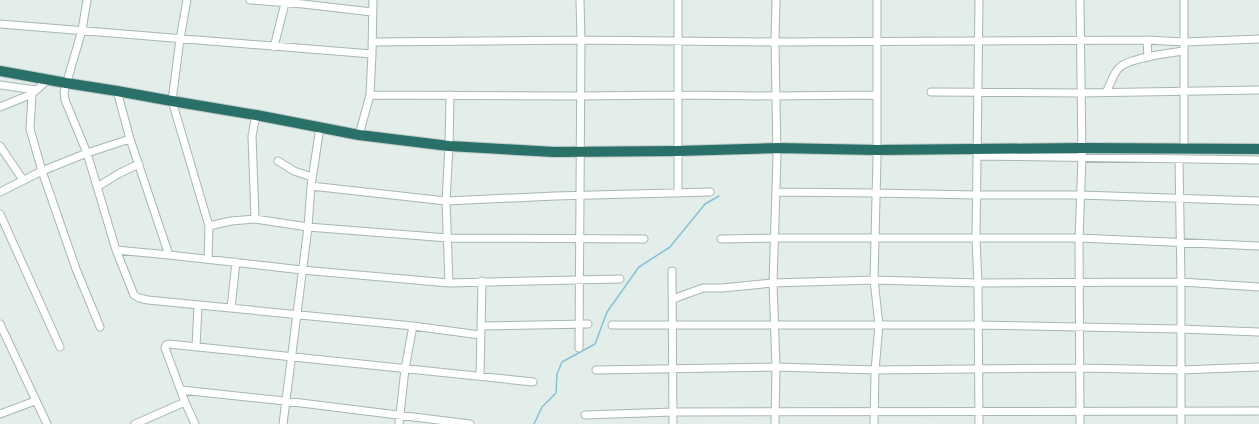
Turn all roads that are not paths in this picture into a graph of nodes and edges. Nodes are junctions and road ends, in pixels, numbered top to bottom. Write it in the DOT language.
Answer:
graph roads {
  1 [pos="87,0"];
  2 [pos="187,0"];
  3 [pos="250,0"];
  4 [pos="373,0"];
  5 [pos="580,0"];
  6 [pos="678,0"];
  7 [pos="776,0"];
  8 [pos="877,0"];
  9 [pos="979,0"];
  10 [pos="1080,0"];
  11 [pos="1184,0"];
  12 [pos="304,2"];
  13 [pos="285,3"];
  14 [pos="372,12"];
  15 [pos="0,24"];
  16 [pos="82,30"];
  17 [pos="180,39"];
  18 [pos="1259,39"];
  19 [pos="581,40"];
  20 [pos="678,40"];
  21 [pos="1147,40"];
  22 [pos="877,41"];
  23 [pos="979,41"];
  24 [pos="1080,41"];
  25 [pos="372,42"];
  26 [pos="775,42"];
  27 [pos="1184,42"];
  28 [pos="274,47"];
  29 [pos="1184,51"];
  30 [pos="372,54"];
  31 [pos="1148,57"];
  32 [pos="0,71"];
  33 [pos="49,79"];
  34 [pos="66,83"];
  35 [pos="0,85"];
  36 [pos="116,90"];
  37 [pos="1259,90"];
  38 [pos="1185,91"];
  39 [pos="34,92"];
  40 [pos="932,92"];
  41 [pos="1106,92"];
  42 [pos="978,93"];
  43 [pos="1081,93"];
  44 [pos="370,95"];
  45 [pos="450,95"];
  46 [pos="677,95"];
  47 [pos="877,95"];
  48 [pos="581,96"];
  49 [pos="775,96"];
  50 [pos="172,101"];
  51 [pos="0,107"];
  52 [pos="256,115"];
  53 [pos="320,127"];
  54 [pos="359,135"];
  55 [pos="130,139"];
  56 [pos="0,146"];
  57 [pos="449,146"];
  58 [pos="776,148"];
  59 [pos="1184,148"];
  60 [pos="1259,149"];
  61 [pos="877,150"];
  62 [pos="678,151"];
  63 [pos="581,152"];
  64 [pos="87,153"];
  65 [pos="977,153"];
  66 [pos="1082,153"];
  67 [pos="1179,159"];
  68 [pos="1259,160"];
  69 [pos="278,161"];
  70 [pos="139,164"];
  71 [pos="42,171"];
  72 [pos="312,178"];
  73 [pos="23,180"];
  74 [pos="311,186"];
  75 [pos="97,187"];
  76 [pos="0,192"];
  77 [pos="710,192"];
  78 [pos="776,192"];
  79 [pos="678,193"];
  80 [pos="876,193"];
  81 [pos="579,195"];
  82 [pos="976,195"];
  83 [pos="1080,195"];
  84 [pos="1180,198"];
  85 [pos="446,201"];
  86 [pos="1259,201"];
  87 [pos="0,214"];
  88 [pos="255,220"];
  89 [pos="209,226"];
  90 [pos="308,227"];
  91 [pos="448,238"];
  92 [pos="775,238"];
  93 [pos="875,238"];
  94 [pos="976,238"];
  95 [pos="1079,238"];
  96 [pos="579,239"];
  97 [pos="644,239"];
  98 [pos="721,239"];
  99 [pos="1181,243"];
  100 [pos="1259,246"];
  101 [pos="116,250"];
  102 [pos="169,255"];
  103 [pos="208,259"];
  104 [pos="236,262"];
  105 [pos="302,270"];
  106 [pos="672,271"];
  107 [pos="620,279"];
  108 [pos="578,280"];
  109 [pos="874,280"];
  110 [pos="482,281"];
  111 [pos="449,282"];
  112 [pos="1181,282"];
  113 [pos="773,283"];
  114 [pos="978,283"];
  115 [pos="1080,283"];
  116 [pos="1259,287"];
  117 [pos="673,299"];
  118 [pos="198,305"];
  119 [pos="231,308"];
  120 [pos="297,315"];
  121 [pos="0,324"];
  122 [pos="579,324"];
  123 [pos="588,324"];
  124 [pos="672,324"];
  125 [pos="612,325"];
  126 [pos="775,325"];
  127 [pos="879,325"];
  128 [pos="978,325"];
  129 [pos="412,326"];
  130 [pos="481,326"];
  131 [pos="1080,326"];
  132 [pos="100,327"];
  133 [pos="1180,329"];
  134 [pos="1259,332"];
  135 [pos="480,334"];
  136 [pos="60,347"];
  137 [pos="196,347"];
  138 [pos="579,348"];
  139 [pos="292,356"];
  140 [pos="776,367"];
  141 [pos="1259,367"];
  142 [pos="978,368"];
  143 [pos="1080,368"];
  144 [pos="405,369"];
  145 [pos="674,369"];
  146 [pos="596,370"];
  147 [pos="875,370"];
  148 [pos="1181,370"];
  149 [pos="480,376"];
  150 [pos="533,382"];
  151 [pos="181,390"];
  152 [pos="35,401"];
  153 [pos="285,401"];
  154 [pos="185,402"];
  155 [pos="673,412"];
  156 [pos="776,412"];
  157 [pos="874,412"];
  158 [pos="979,412"];
  159 [pos="1080,412"];
  160 [pos="1181,412"];
  161 [pos="1259,412"];
  162 [pos="0,414"];
  163 [pos="400,415"];
  164 [pos="585,415"];
  165 [pos="144,422"];
  166 [pos="47,424"];
  167 [pos="136,424"];
  168 [pos="195,424"];
  169 [pos="283,424"];
  170 [pos="399,424"];
  171 [pos="470,424"];
  172 [pos="673,424"];
  173 [pos="775,424"];
  174 [pos="874,424"];
  175 [pos="979,424"];
  176 [pos="1080,424"];
  177 [pos="1181,424"];
  1 -- 16 [label="street"];
  2 -- 17 [label="street"];
  3 -- 13 [label="street"];
  4 -- 14 [label="street"];
  5 -- 19 [label="street"];
  6 -- 20 [label="street"];
  7 -- 26 [label="street"];
  8 -- 22 [label="street"];
  9 -- 23 [label="street"];
  10 -- 24 [label="street"];
  11 -- 27 [label="street"];
  12 -- 13 [label="street"];
  12 -- 14 [label="street"];
  13 -- 28 [label="street"];
  14 -- 25 [label="street"];
  15 -- 16 [label="street"];
  16 -- 17 [label="street"];
  16 -- 34 [label="street"];
  17 -- 28 [label="street"];
  17 -- 50 [label="street"];
  18 -- 27 [label="street"];
  19 -- 20 [label="street"];
  19 -- 25 [label="street"];
  19 -- 48 [label="street"];
  20 -- 26 [label="street"];
  20 -- 46 [label="street"];
  21 -- 24 [label="street"];
  21 -- 27 [label="street"];
  21 -- 31 [label="street"];
  22 -- 23 [label="street"];
  22 -- 26 [label="street"];
  22 -- 47 [label="street"];
  23 -- 24 [label="street"];
  23 -- 42 [label="street"];
  24 -- 43 [label="street"];
  25 -- 30 [label="street"];
  26 -- 49 [label="street"];
  27 -- 29 [label="street"];
  28 -- 30 [label="street"];
  29 -- 31 [label="street"];
  29 -- 38 [label="street"];
  30 -- 44 [label="street"];
  31 -- 41 [label="street"];
  32 -- 33 [label="highway"];
  33 -- 34 [label="highway"];
  33 -- 39 [label="street"];
  34 -- 36 [label="highway"];
  34 -- 64 [label="street"];
  35 -- 39 [label="street"];
  36 -- 50 [label="highway"];
  36 -- 55 [label="street"];
  37 -- 38 [label="street"];
  38 -- 41 [label="street"];
  38 -- 59 [label="street"];
  39 -- 51 [label="street"];
  39 -- 71 [label="street"];
  40 -- 42 [label="street"];
  41 -- 43 [label="street"];
  42 -- 43 [label="street"];
  42 -- 65 [label="street"];
  43 -- 66 [label="street"];
  44 -- 45 [label="street"];
  44 -- 54 [label="street"];
  45 -- 48 [label="street"];
  45 -- 57 [label="street"];
  46 -- 48 [label="street"];
  46 -- 49 [label="street"];
  46 -- 62 [label="street"];
  47 -- 49 [label="street"];
  47 -- 61 [label="street"];
  48 -- 63 [label="street"];
  49 -- 58 [label="street"];
  50 -- 52 [label="highway"];
  50 -- 89 [label="street"];
  52 -- 53 [label="highway"];
  52 -- 88 [label="street"];
  53 -- 54 [label="highway"];
  53 -- 72 [label="street"];
  54 -- 57 [label="highway"];
  55 -- 64 [label="street"];
  55 -- 70 [label="street"];
  56 -- 73 [label="street"];
  57 -- 63 [label="highway"];
  57 -- 85 [label="street"];
  58 -- 61 [label="highway"];
  58 -- 62 [label="highway"];
  58 -- 78 [label="street"];
  59 -- 60 [label="highway"];
  59 -- 66 [label="highway"];
  61 -- 65 [label="highway"];
  61 -- 80 [label="street"];
  62 -- 63 [label="highway"];
  62 -- 79 [label="street"];
  63 -- 81 [label="street"];
  64 -- 71 [label="street"];
  64 -- 75 [label="street"];
  65 -- 66 [label="highway"];
  65 -- 82 [label="street"];
  66 -- 67 [label="street"];
  66 -- 83 [label="street"];
  67 -- 68 [label="street"];
  67 -- 84 [label="street"];
  69 -- 72 [label="street"];
  70 -- 75 [label="street"];
  70 -- 102 [label="street"];
  71 -- 73 [label="street"];
  71 -- 132 [label="street"];
  72 -- 74 [label="street"];
  73 -- 76 [label="street"];
  74 -- 85 [label="street"];
  74 -- 90 [label="street"];
  75 -- 101 [label="street"];
  77 -- 79 [label="street"];
  78 -- 80 [label="street"];
  78 -- 92 [label="street"];
  79 -- 81 [label="street"];
  80 -- 82 [label="street"];
  80 -- 93 [label="street"];
  81 -- 85 [label="street"];
  81 -- 96 [label="street"];
  82 -- 83 [label="street"];
  82 -- 94 [label="street"];
  83 -- 84 [label="street"];
  83 -- 95 [label="street"];
  84 -- 86 [label="street"];
  84 -- 99 [label="street"];
  85 -- 91 [label="street"];
  87 -- 136 [label="street"];
  88 -- 89 [label="street"];
  88 -- 90 [label="street"];
  89 -- 103 [label="street"];
  90 -- 91 [label="street"];
  90 -- 105 [label="street"];
  91 -- 96 [label="street"];
  91 -- 111 [label="street"];
  92 -- 93 [label="street"];
  92 -- 98 [label="street"];
  92 -- 113 [label="street"];
  93 -- 94 [label="street"];
  93 -- 109 [label="street"];
  94 -- 95 [label="street"];
  94 -- 114 [label="street"];
  95 -- 99 [label="street"];
  95 -- 115 [label="street"];
  96 -- 97 [label="street"];
  96 -- 108 [label="street"];
  99 -- 100 [label="street"];
  99 -- 112 [label="street"];
  101 -- 102 [label="street"];
  101 -- 118 [label="street"];
  102 -- 103 [label="street"];
  103 -- 104 [label="street"];
  104 -- 105 [label="street"];
  104 -- 119 [label="street"];
  105 -- 111 [label="street"];
  105 -- 120 [label="street"];
  106 -- 117 [label="street"];
  107 -- 108 [label="street"];
  108 -- 110 [label="street"];
  108 -- 122 [label="street"];
  109 -- 113 [label="street"];
  109 -- 114 [label="street"];
  109 -- 127 [label="street"];
  110 -- 111 [label="street"];
  110 -- 130 [label="street"];
  112 -- 115 [label="street"];
  112 -- 116 [label="street"];
  112 -- 133 [label="street"];
  113 -- 117 [label="street"];
  113 -- 126 [label="street"];
  114 -- 115 [label="street"];
  114 -- 128 [label="street"];
  115 -- 131 [label="street"];
  117 -- 124 [label="street"];
  118 -- 119 [label="street"];
  118 -- 137 [label="street"];
  119 -- 120 [label="street"];
  120 -- 129 [label="street"];
  120 -- 139 [label="street"];
  121 -- 152 [label="street"];
  122 -- 123 [label="street"];
  122 -- 130 [label="street"];
  122 -- 138 [label="street"];
  124 -- 125 [label="street"];
  124 -- 126 [label="street"];
  124 -- 145 [label="street"];
  126 -- 127 [label="street"];
  126 -- 140 [label="street"];
  127 -- 128 [label="street"];
  127 -- 147 [label="street"];
  128 -- 131 [label="street"];
  128 -- 142 [label="street"];
  129 -- 135 [label="street"];
  129 -- 144 [label="street"];
  130 -- 135 [label="street"];
  131 -- 133 [label="street"];
  131 -- 143 [label="street"];
  133 -- 134 [label="street"];
  133 -- 148 [label="street"];
  135 -- 149 [label="street"];
  137 -- 139 [label="street"];
  137 -- 151 [label="street"];
  139 -- 144 [label="street"];
  139 -- 153 [label="street"];
  140 -- 145 [label="street"];
  140 -- 147 [label="street"];
  140 -- 156 [label="street"];
  141 -- 148 [label="street"];
  142 -- 143 [label="street"];
  142 -- 147 [label="street"];
  142 -- 158 [label="street"];
  143 -- 148 [label="street"];
  143 -- 159 [label="street"];
  144 -- 149 [label="street"];
  144 -- 163 [label="street"];
  145 -- 146 [label="street"];
  145 -- 155 [label="street"];
  147 -- 157 [label="street"];
  148 -- 160 [label="street"];
  149 -- 150 [label="street"];
  151 -- 153 [label="street"];
  151 -- 154 [label="street"];
  152 -- 162 [label="street"];
  152 -- 166 [label="street"];
  153 -- 163 [label="street"];
  153 -- 169 [label="street"];
  154 -- 165 [label="street"];
  154 -- 168 [label="street"];
  155 -- 156 [label="street"];
  155 -- 164 [label="street"];
  155 -- 172 [label="street"];
  156 -- 157 [label="street"];
  156 -- 173 [label="street"];
  157 -- 158 [label="street"];
  157 -- 174 [label="street"];
  158 -- 159 [label="street"];
  158 -- 175 [label="street"];
  159 -- 160 [label="street"];
  159 -- 176 [label="street"];
  160 -- 161 [label="street"];
  160 -- 177 [label="street"];
  163 -- 170 [label="street"];
  163 -- 171 [label="street"];
  165 -- 167 [label="street"];
}
